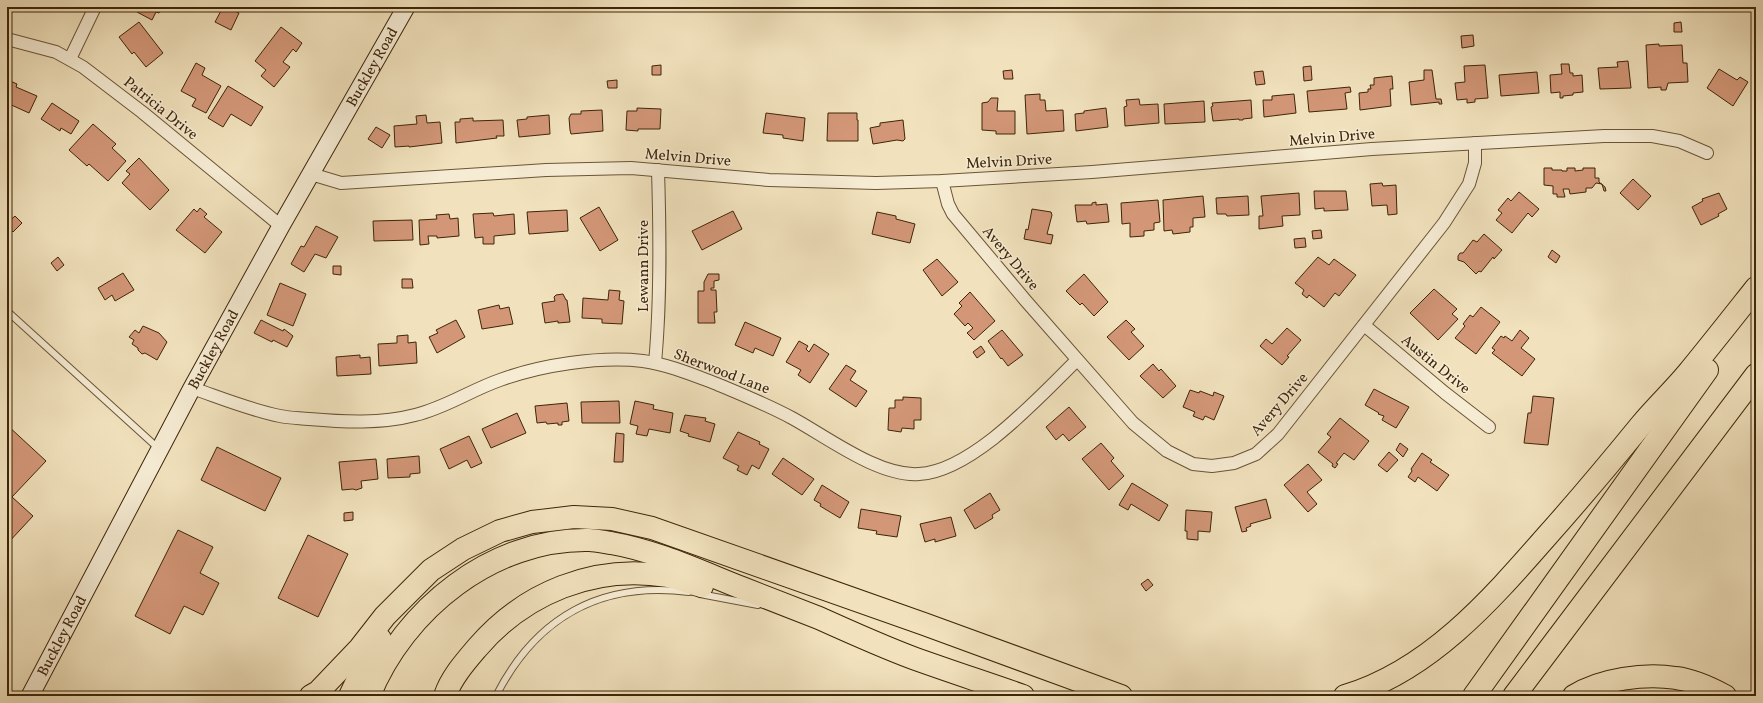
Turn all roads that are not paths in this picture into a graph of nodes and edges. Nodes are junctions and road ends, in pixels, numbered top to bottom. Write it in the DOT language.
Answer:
graph roads {
  1 [pos="95,7"];
  2 [pos="406,7"];
  3 [pos="7,39"];
  4 [pos="70,59"];
  5 [pos="1475,143"];
  6 [pos="1707,153"];
  7 [pos="658,170"];
  8 [pos="311,174"];
  9 [pos="942,181"];
  10 [pos="282,226"];
  11 [pos="1756,288"];
  12 [pos="1756,301"];
  13 [pos="7,311"];
  14 [pos="1364,325"];
  15 [pos="1077,360"];
  16 [pos="655,363"];
  17 [pos="1756,375"];
  18 [pos="192,388"];
  19 [pos="1489,427"];
  20 [pos="160,450"];
  21 [pos="408,594"];
  22 [pos="764,606"];
  23 [pos="819,618"];
  24 [pos="1041,667"];
  25 [pos="30,696"];
  26 [pos="311,696"];
  27 [pos="350,696"];
  28 [pos="369,696"];
  29 [pos="445,696"];
  30 [pos="496,696"];
  31 [pos="1023,696"];
  32 [pos="1092,696"];
  33 [pos="1122,696"];
  34 [pos="1345,696"];
  35 [pos="1474,696"];
  36 [pos="1514,696"];
  37 [pos="1574,696"];
  38 [pos="1725,696"];
  1 -- 4 [label="street"];
  2 -- 8 [label="street, Buckley Road"];
  3 -- 4 [label="street, Patricia Drive"];
  4 -- 10 [label="street, Patricia Drive"];
  5 -- 6 [label="street, Melvin Drive"];
  5 -- 9 [label="street, Melvin Drive"];
  5 -- 14 [label="street, Avery Drive"];
  7 -- 8 [label="street, Melvin Drive"];
  7 -- 9 [label="street, Melvin Drive"];
  7 -- 16 [label="street, Lewann Drive"];
  8 -- 10 [label="street, Buckley Road"];
  9 -- 15 [label="street, Avery Drive"];
  10 -- 18 [label="street, Buckley Road"];
  11 -- 34 [label="highway"];
  12 -- 35 [label="highway"];
  13 -- 20 [label="lane"];
  14 -- 15 [label="street, Avery Drive"];
  14 -- 19 [label="street, Austin Drive"];
  15 -- 16 [label="street, Sherwood Lane"];
  16 -- 18 [label="street, Sherwood Lane"];
  17 -- 36 [label="highway"];
  18 -- 20 [label="street, Buckley Road"];
  20 -- 25 [label="street, Buckley Road"];
  21 -- 24 [label="highway"];
  21 -- 26 [label="highway"];
  21 -- 27 [label="highway"];
  22 -- 30 [label="lane"];
  23 -- 28 [label="highway"];
  23 -- 29 [label="highway"];
  23 -- 31 [label="highway"];
  24 -- 32 [label="highway"];
  24 -- 33 [label="highway"];
  37 -- 38 [label="highway"];
}
